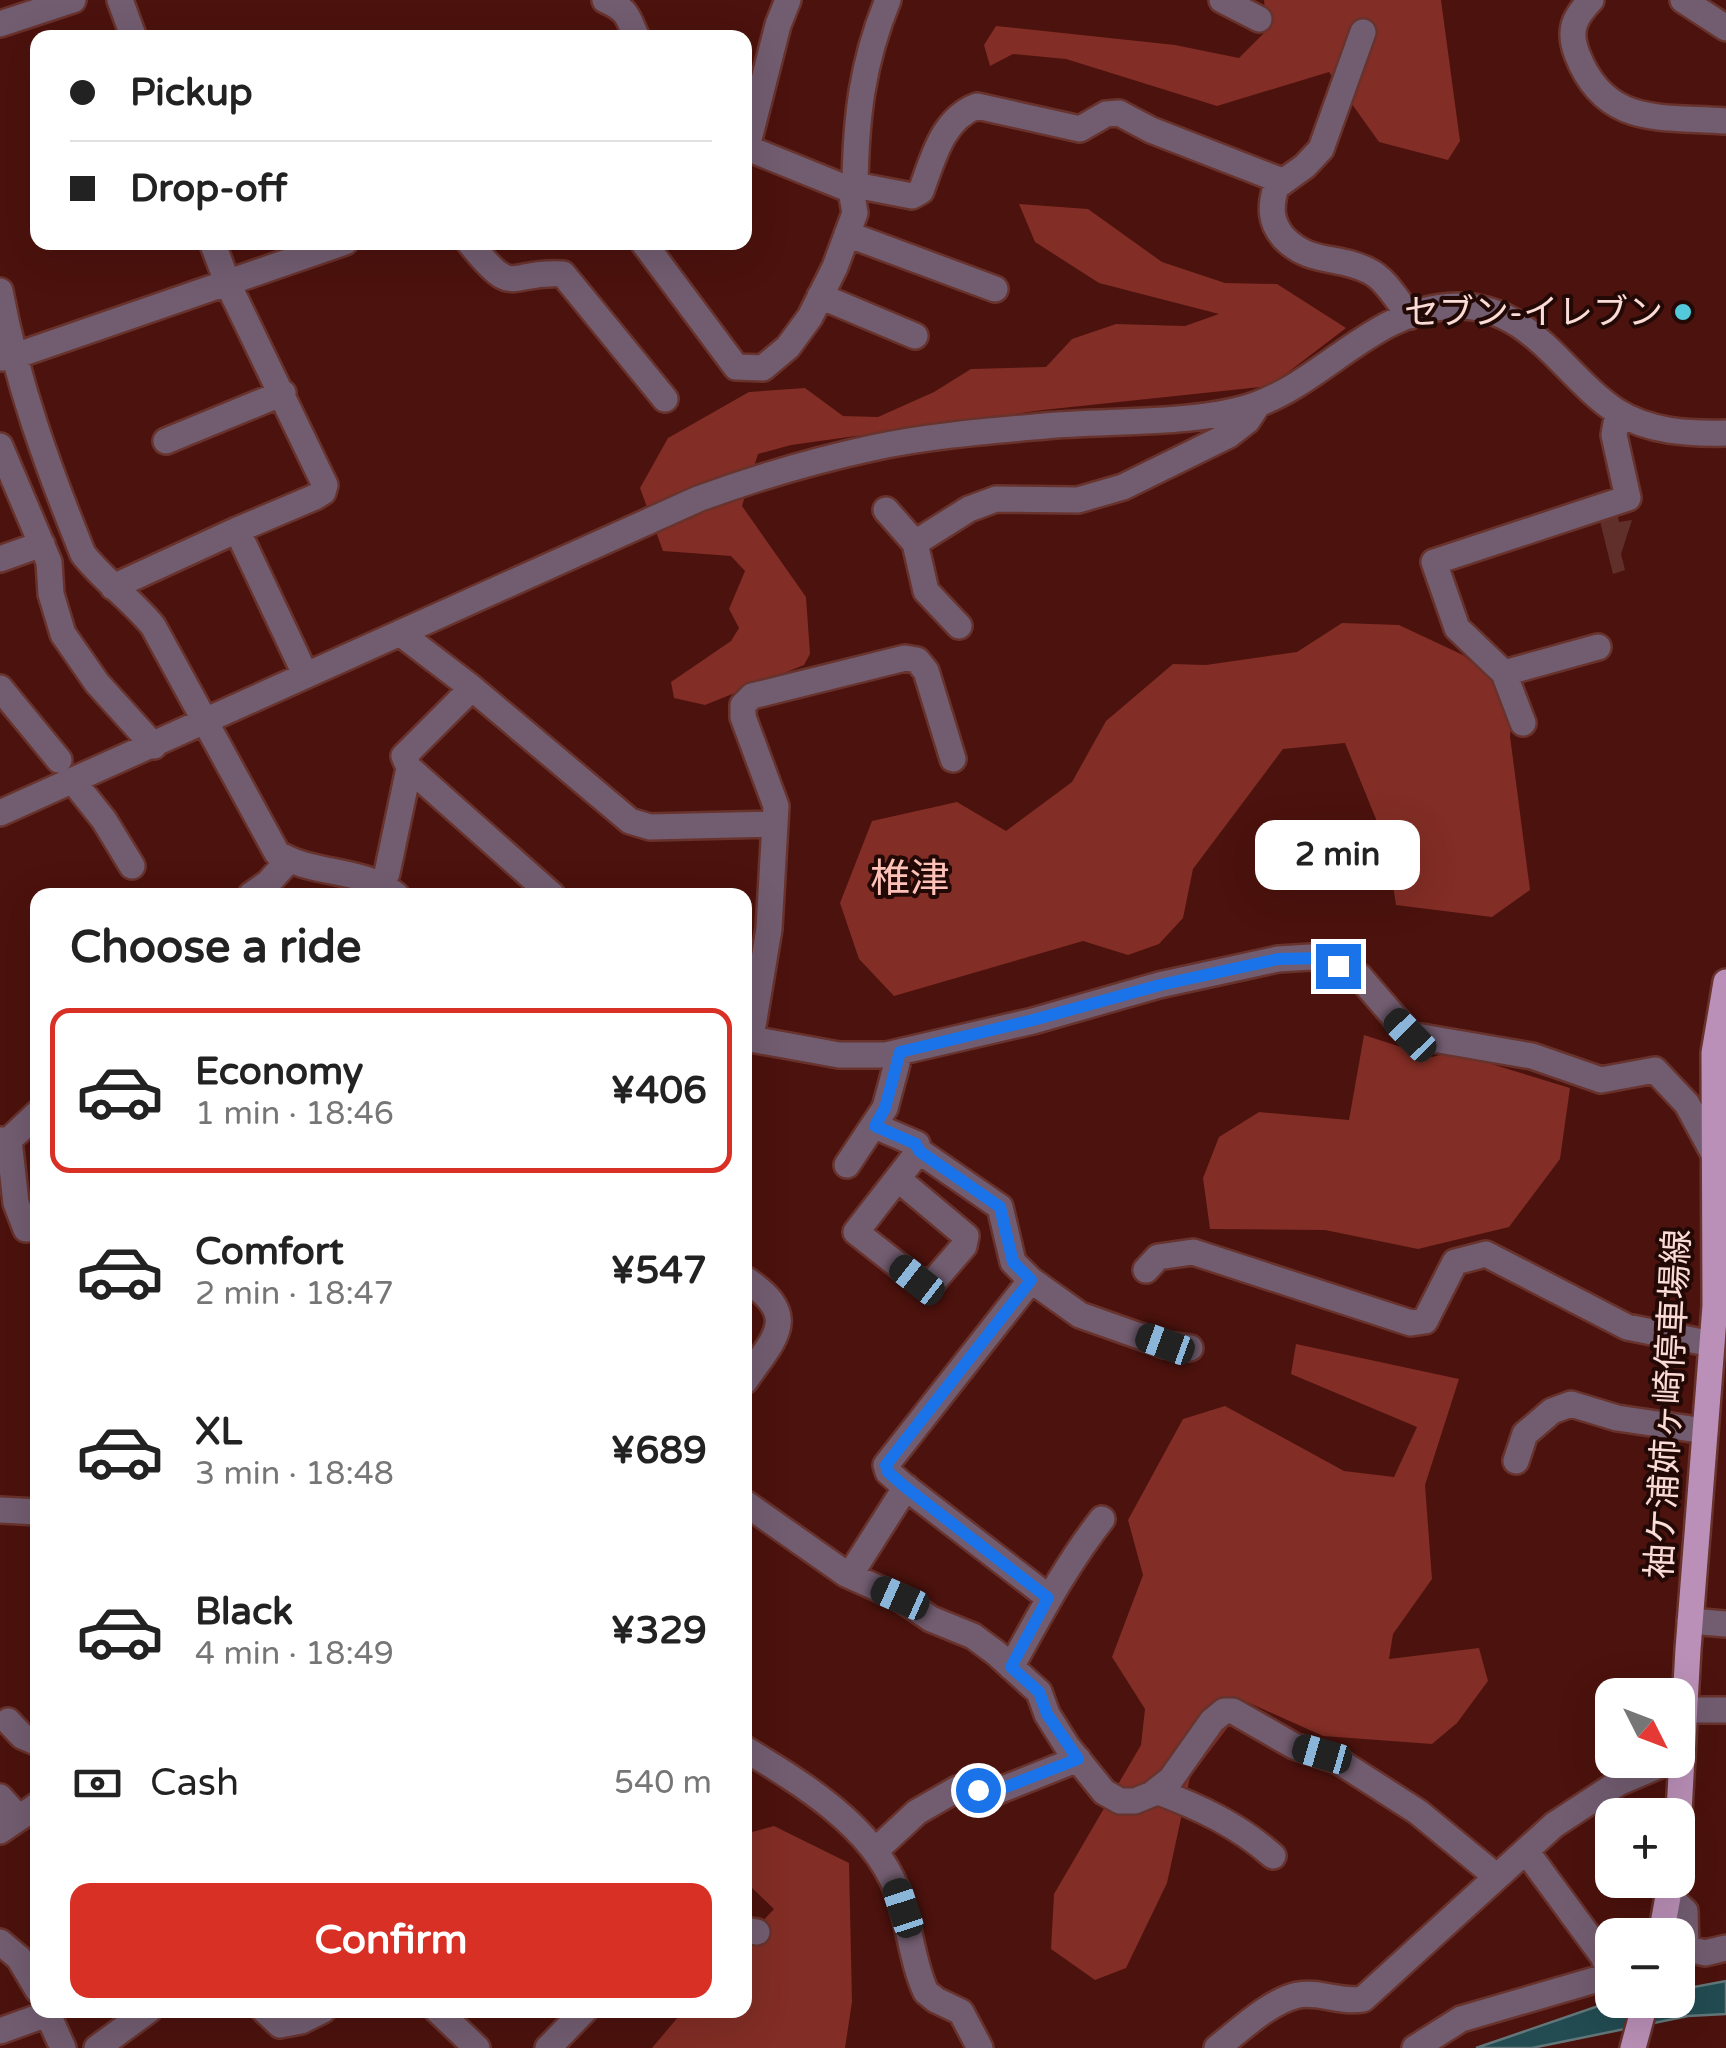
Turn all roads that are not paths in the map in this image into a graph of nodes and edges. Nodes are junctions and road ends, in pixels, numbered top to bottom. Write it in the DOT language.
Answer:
graph roads {
  1 [pos="73,0"];
  2 [pos="120,0"];
  3 [pos="604,0"];
  4 [pos="788,0"];
  5 [pos="888,0"];
  6 [pos="1222,0"];
  7 [pos="1592,0"];
  8 [pos="1684,0"];
  9 [pos="1718,0"];
  10 [pos="1259,19"];
  11 [pos="0,24"];
  12 [pos="634,24"];
  13 [pos="1725,27"];
  14 [pos="131,30"];
  15 [pos="1363,32"];
  16 [pos="1726,121"];
  17 [pos="752,124"];
  18 [pos="752,149"];
  19 [pos="1282,181"];
  20 [pos="852,188"];
  21 [pos="847,234"];
  22 [pos="215,250"];
  23 [pos="322,250"];
  24 [pos="477,250"];
  25 [pos="649,250"];
  26 [pos="228,284"];
  27 [pos="995,289"];
  28 [pos="0,291"];
  29 [pos="820,296"];
  30 [pos="1410,316"];
  31 [pos="915,336"];
  32 [pos="6,357"];
  33 [pos="282,393"];
  34 [pos="665,399"];
  35 [pos="1259,404"];
  36 [pos="1618,412"];
  37 [pos="1726,433"];
  38 [pos="166,441"];
  39 [pos="0,446"];
  40 [pos="886,510"];
  41 [pos="237,530"];
  42 [pos="915,543"];
  43 [pos="42,544"];
  44 [pos="0,559"];
  45 [pos="113,586"];
  46 [pos="959,626"];
  47 [pos="400,633"];
  48 [pos="1598,647"];
  49 [pos="1504,673"];
  50 [pos="305,674"];
  51 [pos="0,688"];
  52 [pos="472,688"];
  53 [pos="202,721"];
  54 [pos="1524,723"];
  55 [pos="154,746"];
  56 [pos="953,759"];
  57 [pos="409,768"];
  58 [pos="66,770"];
  59 [pos="0,812"];
  60 [pos="775,824"];
  61 [pos="289,860"];
  62 [pos="132,866"];
  63 [pos="262,888"];
  64 [pos="385,888"];
  65 [pos="388,888"];
  66 [pos="544,888"];
  67 [pos="757,929"];
  68 [pos="1726,982"];
  69 [pos="752,990"];
  70 [pos="752,1039"];
  71 [pos="900,1052"];
  72 [pos="30,1121"];
  73 [pos="875,1126"];
  74 [pos="7,1143"];
  75 [pos="919,1151"];
  76 [pos="1714,1154"];
  77 [pos="30,1156"];
  78 [pos="847,1164"];
  79 [pos="898,1179"];
  80 [pos="26,1228"];
  81 [pos="1146,1270"];
  82 [pos="1031,1280"];
  83 [pos="752,1284"];
  84 [pos="1717,1345"];
  85 [pos="1190,1348"];
  86 [pos="752,1370"];
  87 [pos="1705,1431"];
  88 [pos="1516,1461"];
  89 [pos="906,1487"];
  90 [pos="752,1508"];
  91 [pos="0,1510"];
  92 [pos="30,1512"];
  93 [pos="1102,1518"];
  94 [pos="850,1575"];
  95 [pos="1048,1598"];
  96 [pos="1690,1621"];
  97 [pos="1726,1624"];
  98 [pos="1011,1667"];
  99 [pos="1686,1678"];
  100 [pos="1695,1710"];
  101 [pos="1726,1710"];
  102 [pos="8,1721"];
  103 [pos="30,1740"];
  104 [pos="752,1755"];
  105 [pos="1078,1759"];
  106 [pos="1630,1778"];
  107 [pos="1156,1791"];
  108 [pos="0,1797"];
  109 [pos="18,1818"];
  110 [pos="875,1851"];
  111 [pos="1526,1851"];
  112 [pos="1274,1856"];
  113 [pos="1498,1877"];
  114 [pos="1677,1898"];
  115 [pos="0,1942"];
  116 [pos="1595,1945"];
  117 [pos="1726,1948"];
  118 [pos="30,1979"];
  119 [pos="1595,1980"];
  120 [pos="30,2013"];
  121 [pos="49,2018"];
  122 [pos="139,2018"];
  123 [pos="273,2018"];
  124 [pos="308,2018"];
  125 [pos="577,2018"];
  126 [pos="1641,2018"];
  127 [pos="466,2019"];
  128 [pos="0,2030"];
  129 [pos="62,2048"];
  130 [pos="97,2048"];
  131 [pos="478,2048"];
  132 [pos="548,2048"];
  133 [pos="980,2048"];
  134 [pos="1218,2048"];
  135 [pos="1415,2048"];
  136 [pos="1633,2048"];
  1 -- 11 [label="street"];
  2 -- 14 [label="street"];
  3 -- 12 [label="street"];
  4 -- 17 [label="street"];
  5 -- 20 [label="street"];
  6 -- 10 [label="street"];
  7 -- 16 [label="street"];
  8 -- 13 [label="street"];
  9 -- 13 [label="street"];
  15 -- 19 [label="street"];
  18 -- 20 [label="street"];
  19 -- 20 [label="street"];
  19 -- 30 [label="street"];
  20 -- 21 [label="street"];
  21 -- 27 [label="street"];
  21 -- 29 [label="street"];
  22 -- 26 [label="street"];
  23 -- 26 [label="street"];
  24 -- 34 [label="street"];
  25 -- 29 [label="street"];
  26 -- 32 [label="street"];
  26 -- 33 [label="street"];
  28 -- 32 [label="street"];
  29 -- 31 [label="street"];
  30 -- 35 [label="street"];
  30 -- 36 [label="street"];
  32 -- 45 [label="street"];
  33 -- 38 [label="street"];
  33 -- 41 [label="street"];
  35 -- 42 [label="street"];
  35 -- 47 [label="street"];
  36 -- 37 [label="street"];
  36 -- 49 [label="street"];
  39 -- 43 [label="street"];
  40 -- 42 [label="street"];
  41 -- 45 [label="street"];
  41 -- 50 [label="street"];
  42 -- 46 [label="street"];
  43 -- 44 [label="street"];
  43 -- 55 [label="street"];
  45 -- 53 [label="street"];
  47 -- 50 [label="street"];
  47 -- 52 [label="street"];
  48 -- 49 [label="street"];
  49 -- 54 [label="street"];
  50 -- 53 [label="street"];
  51 -- 58 [label="street"];
  52 -- 57 [label="street"];
  52 -- 60 [label="street"];
  53 -- 55 [label="street"];
  53 -- 61 [label="street"];
  55 -- 58 [label="street"];
  56 -- 60 [label="street"];
  57 -- 65 [label="street"];
  57 -- 66 [label="street"];
  58 -- 59 [label="street"];
  58 -- 62 [label="street"];
  60 -- 67 [label="street"];
  61 -- 63 [label="street"];
  61 -- 64 [label="street"];
  67 -- 69 [label="street"];
  68 -- 76 [label="main road, 袖ケ浦姉ヶ崎停車場線"];
  70 -- 71 [label="street"];
  71 -- 73 [label="street"];
  71 -- 76 [label="street"];
  72 -- 74 [label="street"];
  73 -- 75 [label="street"];
  73 -- 78 [label="street"];
  74 -- 77 [label="street"];
  74 -- 80 [label="street"];
  75 -- 79 [label="street"];
  75 -- 82 [label="street"];
  76 -- 84 [label="main road, 袖ケ浦姉ヶ崎停車場線"];
  81 -- 84 [label="street"];
  82 -- 85 [label="street"];
  82 -- 89 [label="street"];
  83 -- 86 [label="street"];
  84 -- 87 [label="main road, 袖ケ浦姉ヶ崎停車場線"];
  87 -- 88 [label="street"];
  87 -- 96 [label="main road, 袖ケ浦姉ヶ崎停車場線"];
  89 -- 94 [label="street"];
  89 -- 95 [label="street"];
  90 -- 94 [label="street"];
  91 -- 92 [label="street"];
  93 -- 95 [label="street"];
  94 -- 98 [label="street"];
  95 -- 98 [label="street"];
  96 -- 97 [label="street"];
  96 -- 99 [label="main road, 袖ケ浦姉ヶ崎停車場線"];
  98 -- 105 [label="street"];
  100 -- 101 [label="street"];
  102 -- 103 [label="street"];
  104 -- 110 [label="street"];
  105 -- 107 [label="street"];
  105 -- 110 [label="street"];
  106 -- 111 [label="street"];
  107 -- 112 [label="street"];
  107 -- 113 [label="street"];
  108 -- 109 [label="street"];
  110 -- 133 [label="street"];
  111 -- 113 [label="street"];
  111 -- 116 [label="street"];
  113 -- 134 [label="street"];
  114 -- 117 [label="street"];
  115 -- 118 [label="street"];
  119 -- 135 [label="street"];
  120 -- 128 [label="street"];
  121 -- 129 [label="street"];
  122 -- 130 [label="street"];
  123 -- 124 [label="street"];
  125 -- 132 [label="street"];
  126 -- 136 [label="main road"];
  127 -- 131 [label="street"];
}
